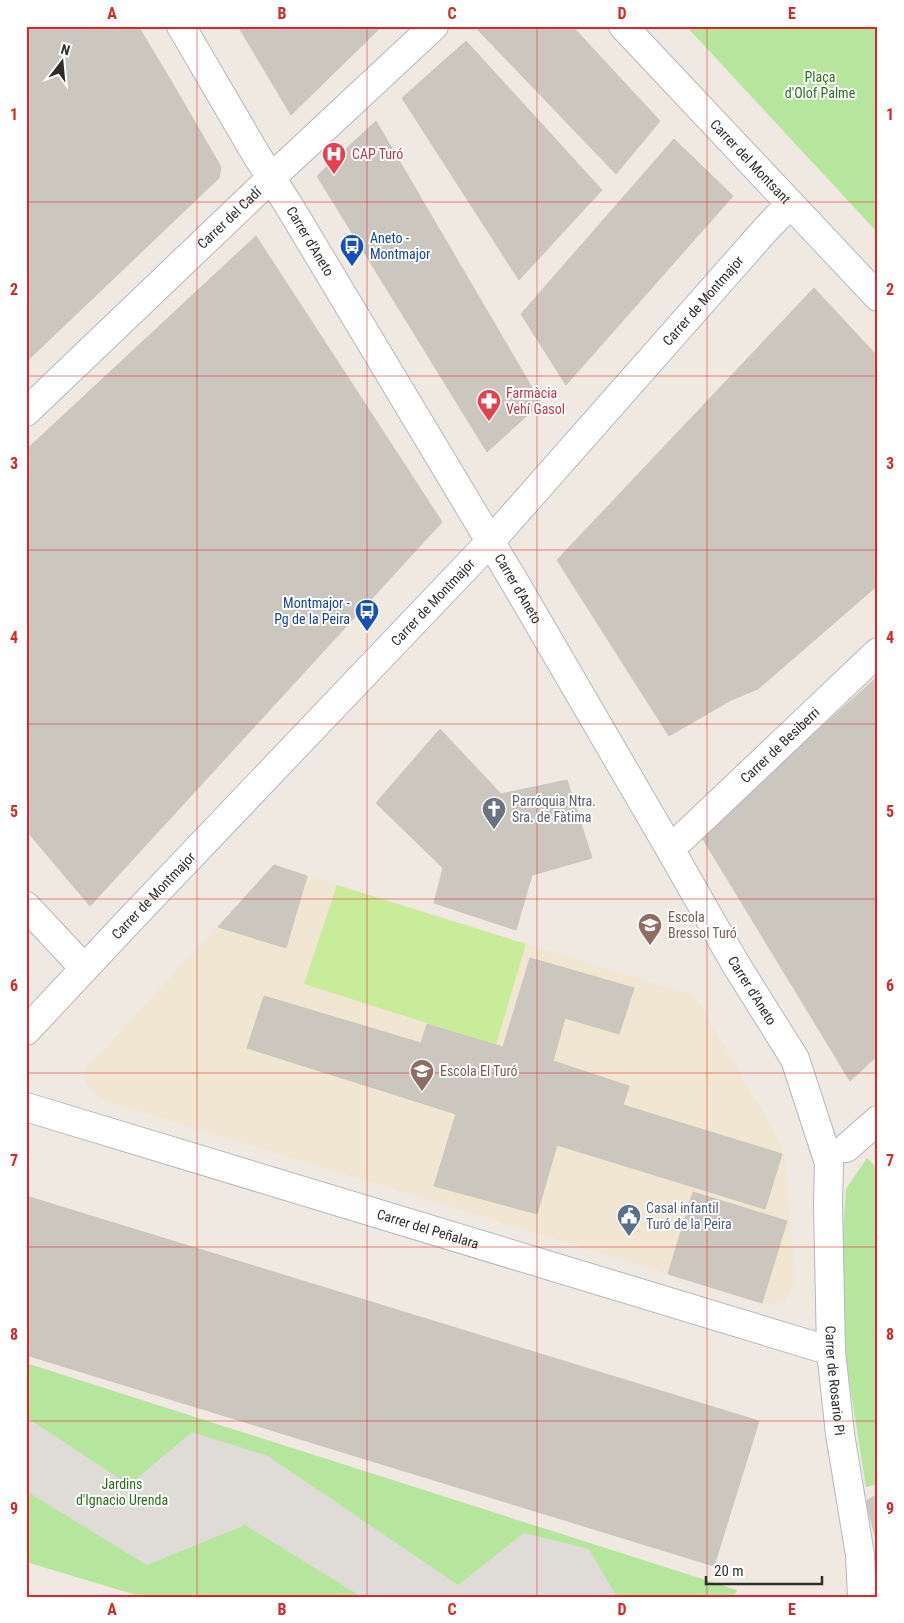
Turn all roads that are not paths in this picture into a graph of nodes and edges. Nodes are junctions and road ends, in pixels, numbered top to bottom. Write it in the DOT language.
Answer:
graph roads {
  1 [pos="181,26"];
  2 [pos="434,26"];
  3 [pos="623,26"];
  4 [pos="271,178"];
  5 [pos="790,204"];
  6 [pos="878,297"];
  7 [pos="26,412"];
  8 [pos="490,542"];
  9 [pos="878,652"];
  10 [pos="682,838"];
  11 [pos="26,906"];
  12 [pos="84,968"];
  13 [pos="26,1031"];
  14 [pos="26,1107"];
  15 [pos="878,1120"];
  16 [pos="838,1156"];
  17 [pos="830,1351"];
  18 [pos="862,1597"];
  1 -- 4 [label="street, Carrer d'Aneto"];
  2 -- 4 [label="street, Carrer del Cadí"];
  3 -- 5 [label="street, Carrer del Montsant"];
  4 -- 7 [label="street, Carrer del Cadí"];
  4 -- 8 [label="street, Carrer d'Aneto"];
  5 -- 6 [label="street, Carrer del Montsant"];
  5 -- 8 [label="street, Carrer de Montmajor"];
  8 -- 12 [label="street, Carrer de Montmajor"];
  8 -- 16 [label="street, Carrer d'Aneto"];
  9 -- 10 [label="street, Carrer de Besiberri"];
  11 -- 12 [label="street"];
  12 -- 13 [label="street, Carrer de Montmajor"];
  14 -- 17 [label="street, Carrer del Peñalara"];
  15 -- 16 [label="street"];
  16 -- 17 [label="street, Carrer de Rosario Pi"];
  17 -- 18 [label="street, Carrer de Rosario Pi"];
}
